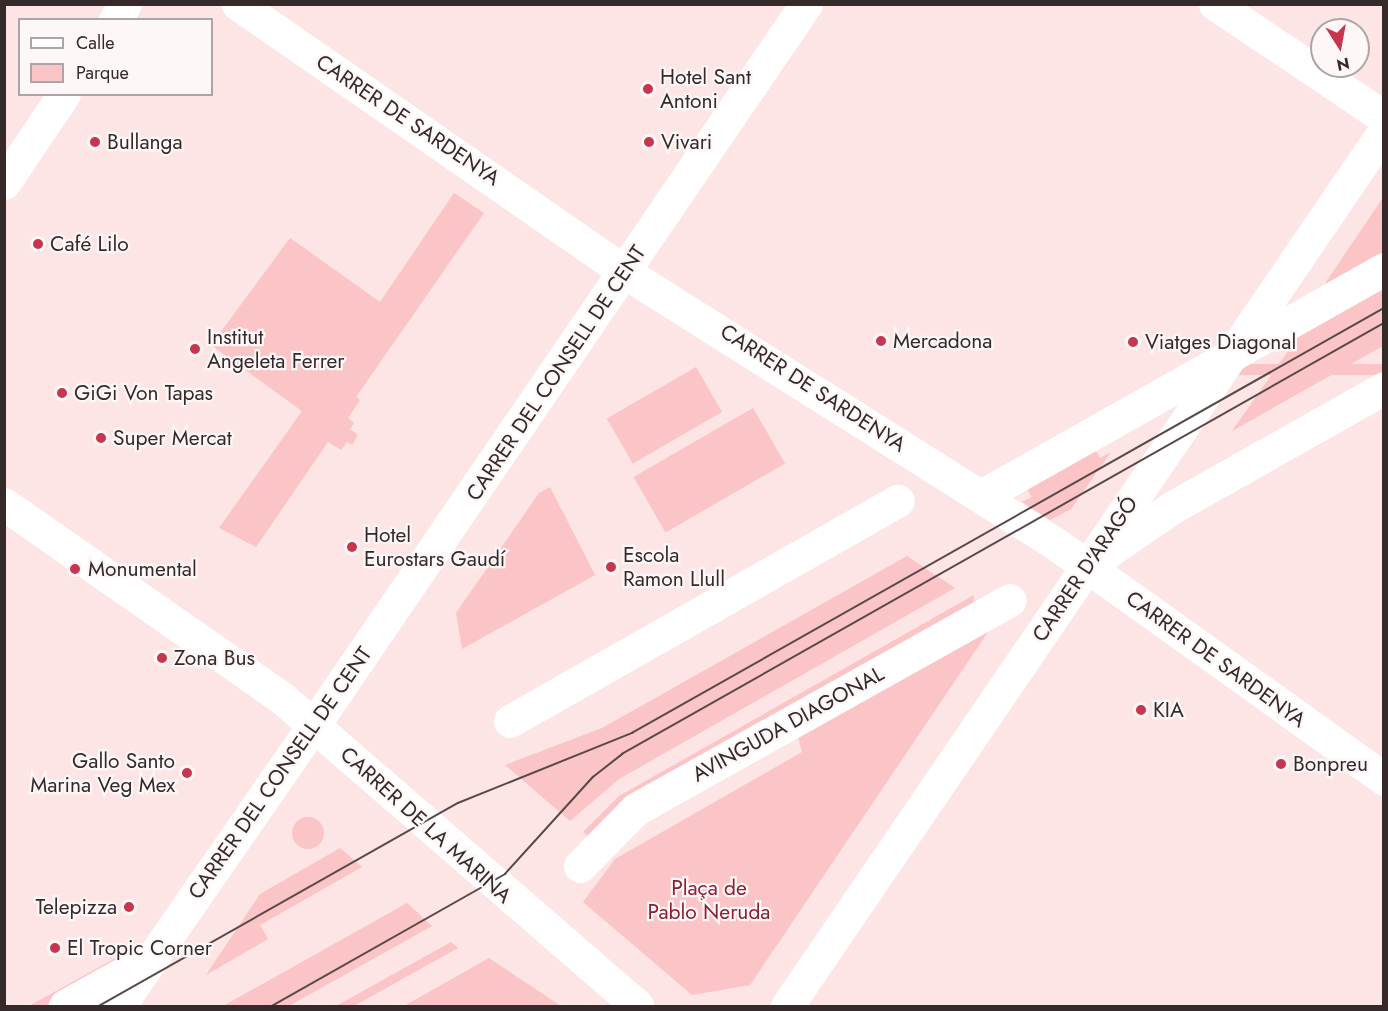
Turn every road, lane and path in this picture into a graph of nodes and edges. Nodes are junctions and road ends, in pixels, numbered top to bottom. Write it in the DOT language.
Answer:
graph roads {
  1 [pos="124,4"];
  2 [pos="238,4"];
  3 [pos="806,4"];
  4 [pos="1215,4"];
  5 [pos="115,18"];
  6 [pos="63,96"];
  7 [pos="1383,117"];
  8 [pos="1383,131"];
  9 [pos="4,183"];
  10 [pos="1383,269"];
  11 [pos="626,273"];
  12 [pos="1239,350"];
  13 [pos="1383,388"];
  14 [pos="983,495"];
  15 [pos="898,501"];
  16 [pos="4,504"];
  17 [pos="1087,566"];
  18 [pos="1010,600"];
  19 [pos="510,721"];
  20 [pos="313,726"];
  21 [pos="1383,779"];
  22 [pos="580,866"];
  23 [pos="151,958"];
  24 [pos="65,1006"];
  25 [pos="119,1006"];
  26 [pos="637,1006"];
  27 [pos="787,1006"];
  1 -- 5 [label="street"];
  2 -- 11 [label="street, CARRER DE SARDENYA"];
  3 -- 11 [label="street, CARRER DEL CONSELL DE CENT"];
  4 -- 7 [label="street"];
  6 -- 9 [label="street"];
  8 -- 12 [label="street, CARRER D'ARAGÓ"];
  10 -- 12 [label="street"];
  11 -- 14 [label="street, CARRER DE SARDENYA"];
  11 -- 20 [label="street, CARRER DEL CONSELL DE CENT"];
  12 -- 14 [label="street"];
  12 -- 17 [label="street, CARRER D'ARAGÓ"];
  13 -- 17 [label="street"];
  14 -- 17 [label="street, CARRER DE SARDENYA"];
  15 -- 19 [label="street"];
  16 -- 20 [label="street, CARRER DE LA MARINA"];
  17 -- 21 [label="street, CARRER DE SARDENYA"];
  17 -- 27 [label="street, CARRER D'ARAGÓ"];
  18 -- 22 [label="street, AVINGUDA DIAGONAL"];
  20 -- 23 [label="street, CARRER DEL CONSELL DE CENT"];
  20 -- 26 [label="street, CARRER DE LA MARINA"];
  23 -- 24 [label="street"];
  23 -- 25 [label="street, CARRER DEL CONSELL DE CENT"];
}
